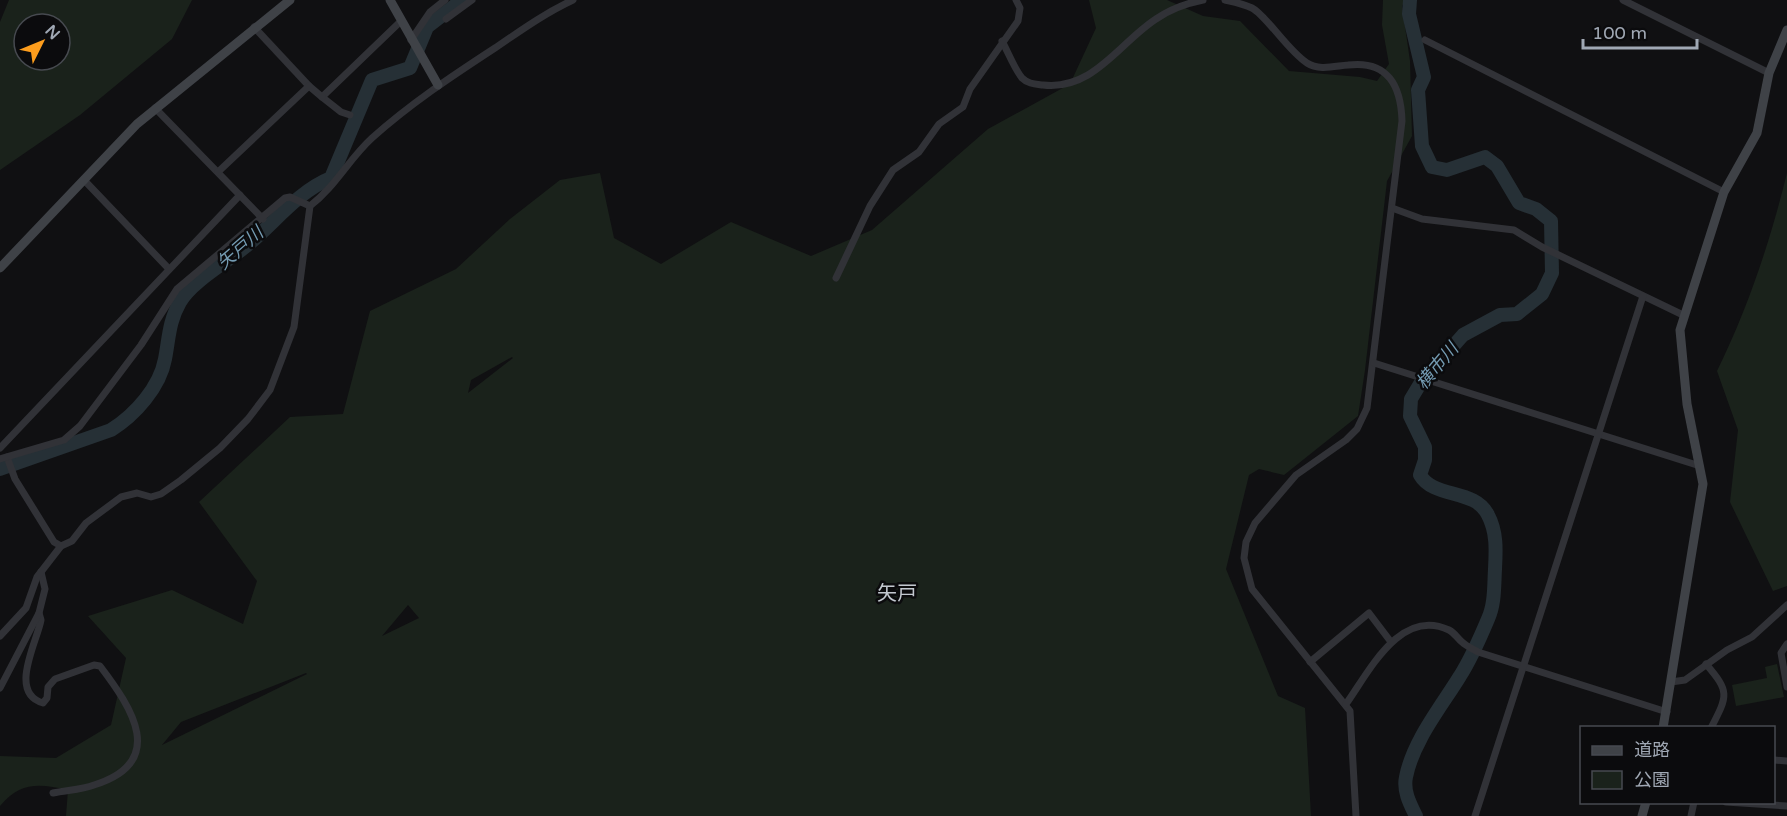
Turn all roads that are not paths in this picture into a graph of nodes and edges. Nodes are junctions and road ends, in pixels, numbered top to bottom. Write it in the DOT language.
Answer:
graph roads {
  1 [pos="290,0"];
  2 [pos="390,0"];
  3 [pos="445,0"];
  4 [pos="472,0"];
  5 [pos="573,0"];
  6 [pos="1016,0"];
  7 [pos="1203,0"];
  8 [pos="1225,0"];
  9 [pos="1256,0"];
  10 [pos="1623,0"];
  11 [pos="1192,1"];
  12 [pos="1254,8"];
  13 [pos="446,19"];
  14 [pos="401,21"];
  15 [pos="254,27"];
  16 [pos="1787,30"];
  17 [pos="411,40"];
  18 [pos="1425,40"];
  19 [pos="1002,41"];
  20 [pos="1769,74"];
  21 [pos="438,85"];
  22 [pos="309,86"];
  23 [pos="322,97"];
  24 [pos="155,108"];
  25 [pos="350,115"];
  26 [pos="218,172"];
  27 [pos="84,180"];
  28 [pos="1724,192"];
  29 [pos="240,195"];
  30 [pos="310,206"];
  31 [pos="1392,208"];
  32 [pos="263,219"];
  33 [pos="0,268"];
  34 [pos="169,269"];
  35 [pos="836,278"];
  36 [pos="1643,296"];
  37 [pos="1683,315"];
  38 [pos="1374,363"];
  39 [pos="1597,434"];
  40 [pos="0,448"];
  41 [pos="3,458"];
  42 [pos="1700,466"];
  43 [pos="61,546"];
  44 [pos="41,572"];
  45 [pos="1787,605"];
  46 [pos="39,613"];
  47 [pos="0,636"];
  48 [pos="1391,642"];
  49 [pos="1787,644"];
  50 [pos="1310,662"];
  51 [pos="1706,664"];
  52 [pos="1522,667"];
  53 [pos="1671,682"];
  54 [pos="1787,687"];
  55 [pos="0,688"];
  56 [pos="1346,704"];
  57 [pos="1667,712"];
  58 [pos="1664,726"];
  59 [pos="1712,726"];
  60 [pos="53,793"];
  61 [pos="1756,804"];
  62 [pos="1787,806"];
  63 [pos="1356,816"];
  64 [pos="1475,816"];
  1 -- 15 [label="street"];
  2 -- 14 [label="street"];
  3 -- 17 [label="street"];
  4 -- 13 [label="street"];
  5 -- 21 [label="street"];
  6 -- 19 [label="street"];
  7 -- 11 [label="street"];
  8 -- 12 [label="street"];
  9 -- 12 [label="street"];
  10 -- 20 [label="street"];
  11 -- 19 [label="street"];
  12 -- 31 [label="street"];
  14 -- 17 [label="street"];
  14 -- 23 [label="street"];
  15 -- 22 [label="street"];
  15 -- 24 [label="street"];
  16 -- 20 [label="street"];
  17 -- 21 [label="street"];
  18 -- 28 [label="street"];
  19 -- 35 [label="street"];
  20 -- 28 [label="street"];
  21 -- 30 [label="street"];
  22 -- 23 [label="street"];
  22 -- 26 [label="street"];
  23 -- 25 [label="street"];
  24 -- 26 [label="street"];
  24 -- 27 [label="street"];
  26 -- 29 [label="street"];
  27 -- 33 [label="street"];
  27 -- 34 [label="street"];
  28 -- 37 [label="street"];
  29 -- 32 [label="street"];
  29 -- 34 [label="street"];
  30 -- 32 [label="street"];
  30 -- 43 [label="street"];
  31 -- 36 [label="street"];
  31 -- 38 [label="street"];
  32 -- 41 [label="street"];
  34 -- 40 [label="street"];
  36 -- 37 [label="street"];
  36 -- 39 [label="street"];
  37 -- 42 [label="street"];
  38 -- 39 [label="street"];
  38 -- 50 [label="street"];
  39 -- 42 [label="street"];
  39 -- 52 [label="street"];
  41 -- 43 [label="street"];
  42 -- 53 [label="street"];
  43 -- 44 [label="street"];
  44 -- 46 [label="street"];
  44 -- 47 [label="street"];
  45 -- 51 [label="street"];
  46 -- 55 [label="street"];
  46 -- 60 [label="street"];
  48 -- 50 [label="street"];
  48 -- 52 [label="street"];
  48 -- 56 [label="street"];
  49 -- 54 [label="street"];
  50 -- 56 [label="street"];
  51 -- 53 [label="street"];
  51 -- 59 [label="street"];
  52 -- 57 [label="street"];
  52 -- 64 [label="street"];
  53 -- 57 [label="street"];
  56 -- 63 [label="street"];
  57 -- 58 [label="street"];
  61 -- 62 [label="street"];
}
